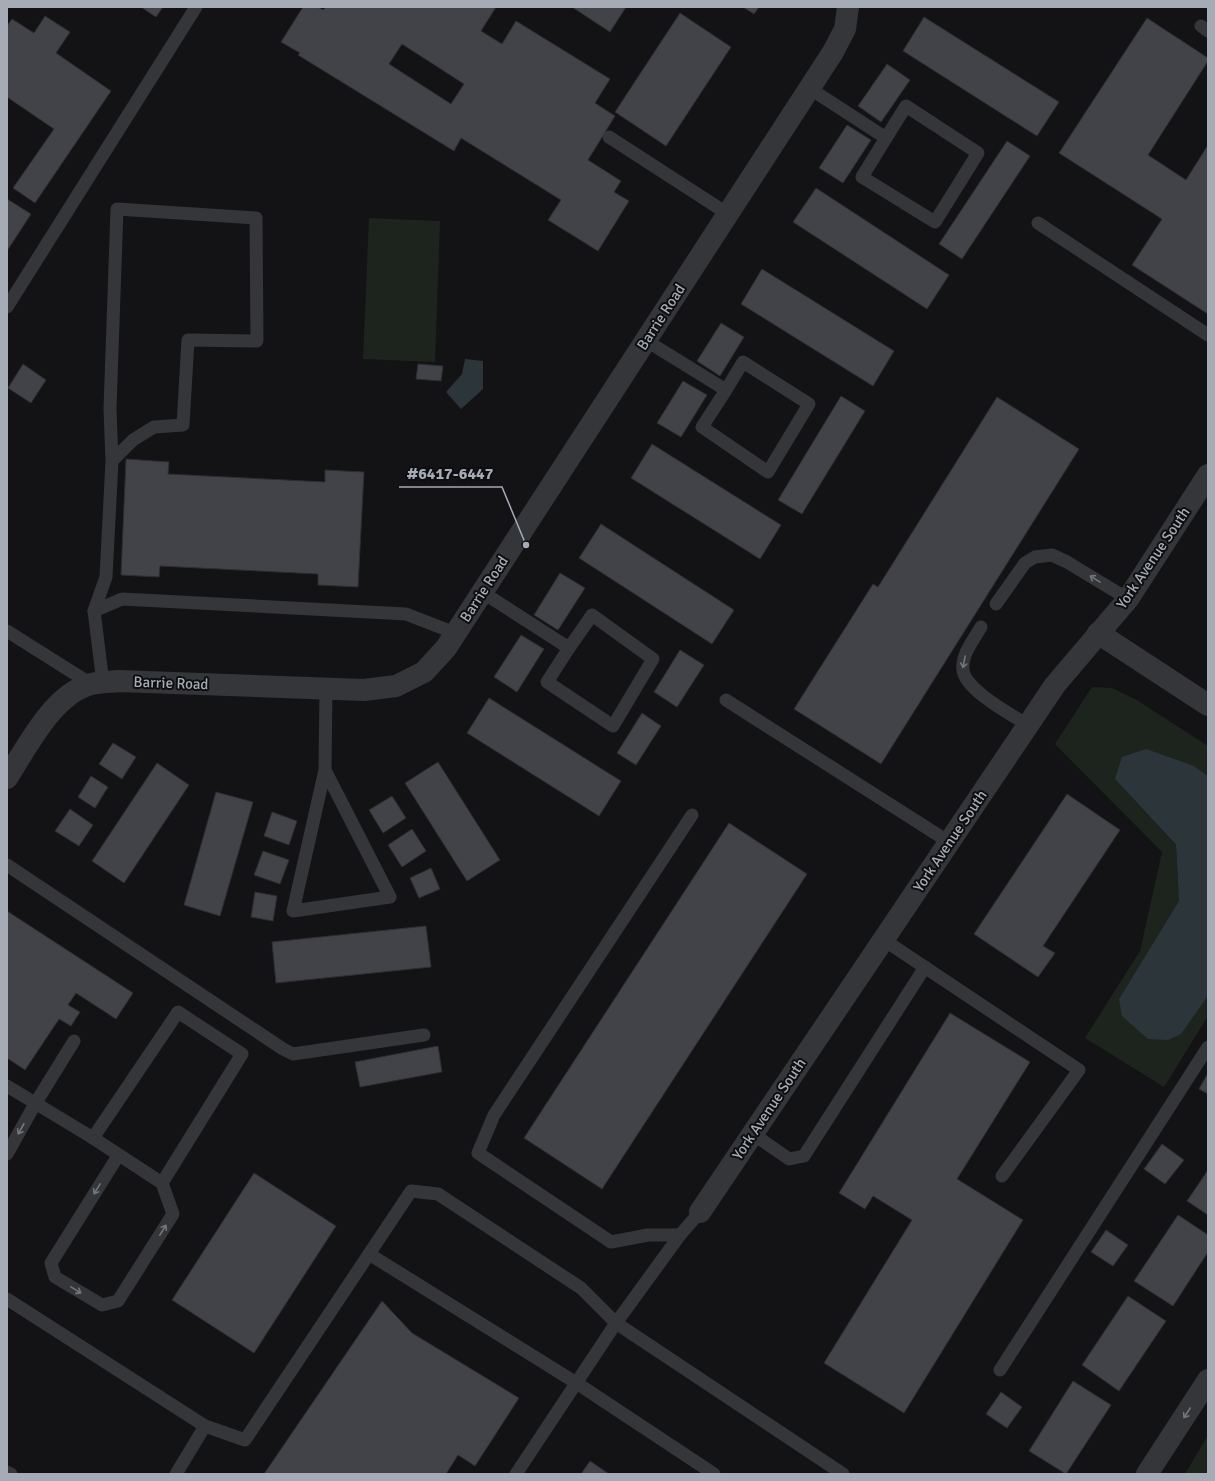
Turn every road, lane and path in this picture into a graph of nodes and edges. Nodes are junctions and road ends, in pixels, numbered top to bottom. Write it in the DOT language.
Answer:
graph roads {
  1 [pos="196,7"];
  2 [pos="848,7"];
  3 [pos="809,88"];
  4 [pos="609,137"];
  5 [pos="886,138"];
  6 [pos="728,214"];
  7 [pos="1038,223"];
  8 [pos="7,307"];
  9 [pos="1208,335"];
  10 [pos="646,340"];
  11 [pos="726,390"];
  12 [pos="112,461"];
  13 [pos="1208,475"];
  14 [pos="482,592"];
  15 [pos="1128,599"];
  16 [pos="996,604"];
  17 [pos="94,611"];
  18 [pos="981,627"];
  19 [pos="7,630"];
  20 [pos="455,633"];
  21 [pos="1098,634"];
  22 [pos="569,648"];
  23 [pos="97,684"];
  24 [pos="326,688"];
  25 [pos="726,700"];
  26 [pos="1208,706"];
  27 [pos="1028,725"];
  28 [pos="325,770"];
  29 [pos="7,778"];
  30 [pos="692,815"];
  31 [pos="949,842"];
  32 [pos="7,865"];
  33 [pos="884,940"];
  34 [pos="925,967"];
  35 [pos="424,1035"];
  36 [pos="74,1041"];
  37 [pos="1208,1046"];
  38 [pos="7,1086"];
  39 [pos="35,1104"];
  40 [pos="753,1134"];
  41 [pos="93,1138"];
  42 [pos="7,1154"];
  43 [pos="118,1156"];
  44 [pos="1002,1176"];
  45 [pos="162,1184"];
  46 [pos="700,1212"];
  47 [pos="680,1235"];
  48 [pos="369,1254"];
  49 [pos="7,1299"];
  50 [pos="616,1323"];
  51 [pos="1000,1370"];
  52 [pos="1208,1380"];
  53 [pos="578,1384"];
  54 [pos="205,1426"];
  55 [pos="7,1472"];
  56 [pos="11,1474"];
  57 [pos="176,1474"];
  58 [pos="516,1474"];
  59 [pos="714,1474"];
  60 [pos="843,1474"];
  61 [pos="1147,1474"];
  1 -- 8 [label="lane"];
  2 -- 3 [label="street, Barrie Road"];
  3 -- 5 [label="lane"];
  3 -- 6 [label="street, Barrie Road"];
  4 -- 6 [label="lane"];
  5 -- 5 [label="lane"];
  6 -- 10 [label="street, Barrie Road"];
  7 -- 9 [label="lane"];
  10 -- 11 [label="lane"];
  10 -- 14 [label="street, Barrie Road"];
  11 -- 11 [label="lane"];
  12 -- 12 [label="lane"];
  12 -- 17 [label="lane"];
  13 -- 15 [label="street, York Avenue South"];
  14 -- 20 [label="street, Barrie Road"];
  14 -- 22 [label="lane"];
  15 -- 16 [label="lane, one-way"];
  15 -- 21 [label="street, York Avenue South"];
  17 -- 20 [label="lane"];
  17 -- 23 [label="lane"];
  18 -- 27 [label="lane, one-way"];
  19 -- 23 [label="lane"];
  20 -- 24 [label="street, Barrie Road"];
  21 -- 26 [label="street"];
  21 -- 27 [label="street, York Avenue South"];
  22 -- 22 [label="lane"];
  23 -- 24 [label="street, Barrie Road"];
  23 -- 29 [label="street, Barrie Road"];
  24 -- 28 [label="lane"];
  25 -- 31 [label="lane"];
  27 -- 31 [label="street, York Avenue South"];
  28 -- 28 [label="lane"];
  30 -- 47 [label="lane"];
  31 -- 33 [label="street, York Avenue South"];
  32 -- 35 [label="lane"];
  33 -- 34 [label="lane"];
  33 -- 40 [label="street, York Avenue South"];
  34 -- 40 [label="lane"];
  34 -- 44 [label="lane"];
  36 -- 39 [label="lane"];
  37 -- 51 [label="lane"];
  38 -- 39 [label="lane"];
  39 -- 41 [label="lane"];
  39 -- 42 [label="lane, one-way"];
  40 -- 46 [label="street, York Avenue South"];
  41 -- 43 [label="lane"];
  41 -- 45 [label="lane"];
  43 -- 45 [label="lane"];
  43 -- 45 [label="lane, one-way"];
  46 -- 47 [label="lane"];
  47 -- 50 [label="lane"];
  48 -- 50 [label="lane"];
  48 -- 53 [label="lane"];
  48 -- 54 [label="lane"];
  49 -- 54 [label="lane"];
  50 -- 53 [label="lane"];
  50 -- 60 [label="lane"];
  52 -- 61 [label="street, one-way"];
  53 -- 58 [label="lane"];
  53 -- 59 [label="lane"];
  54 -- 57 [label="lane"];
  55 -- 56 [label="lane"];
}
